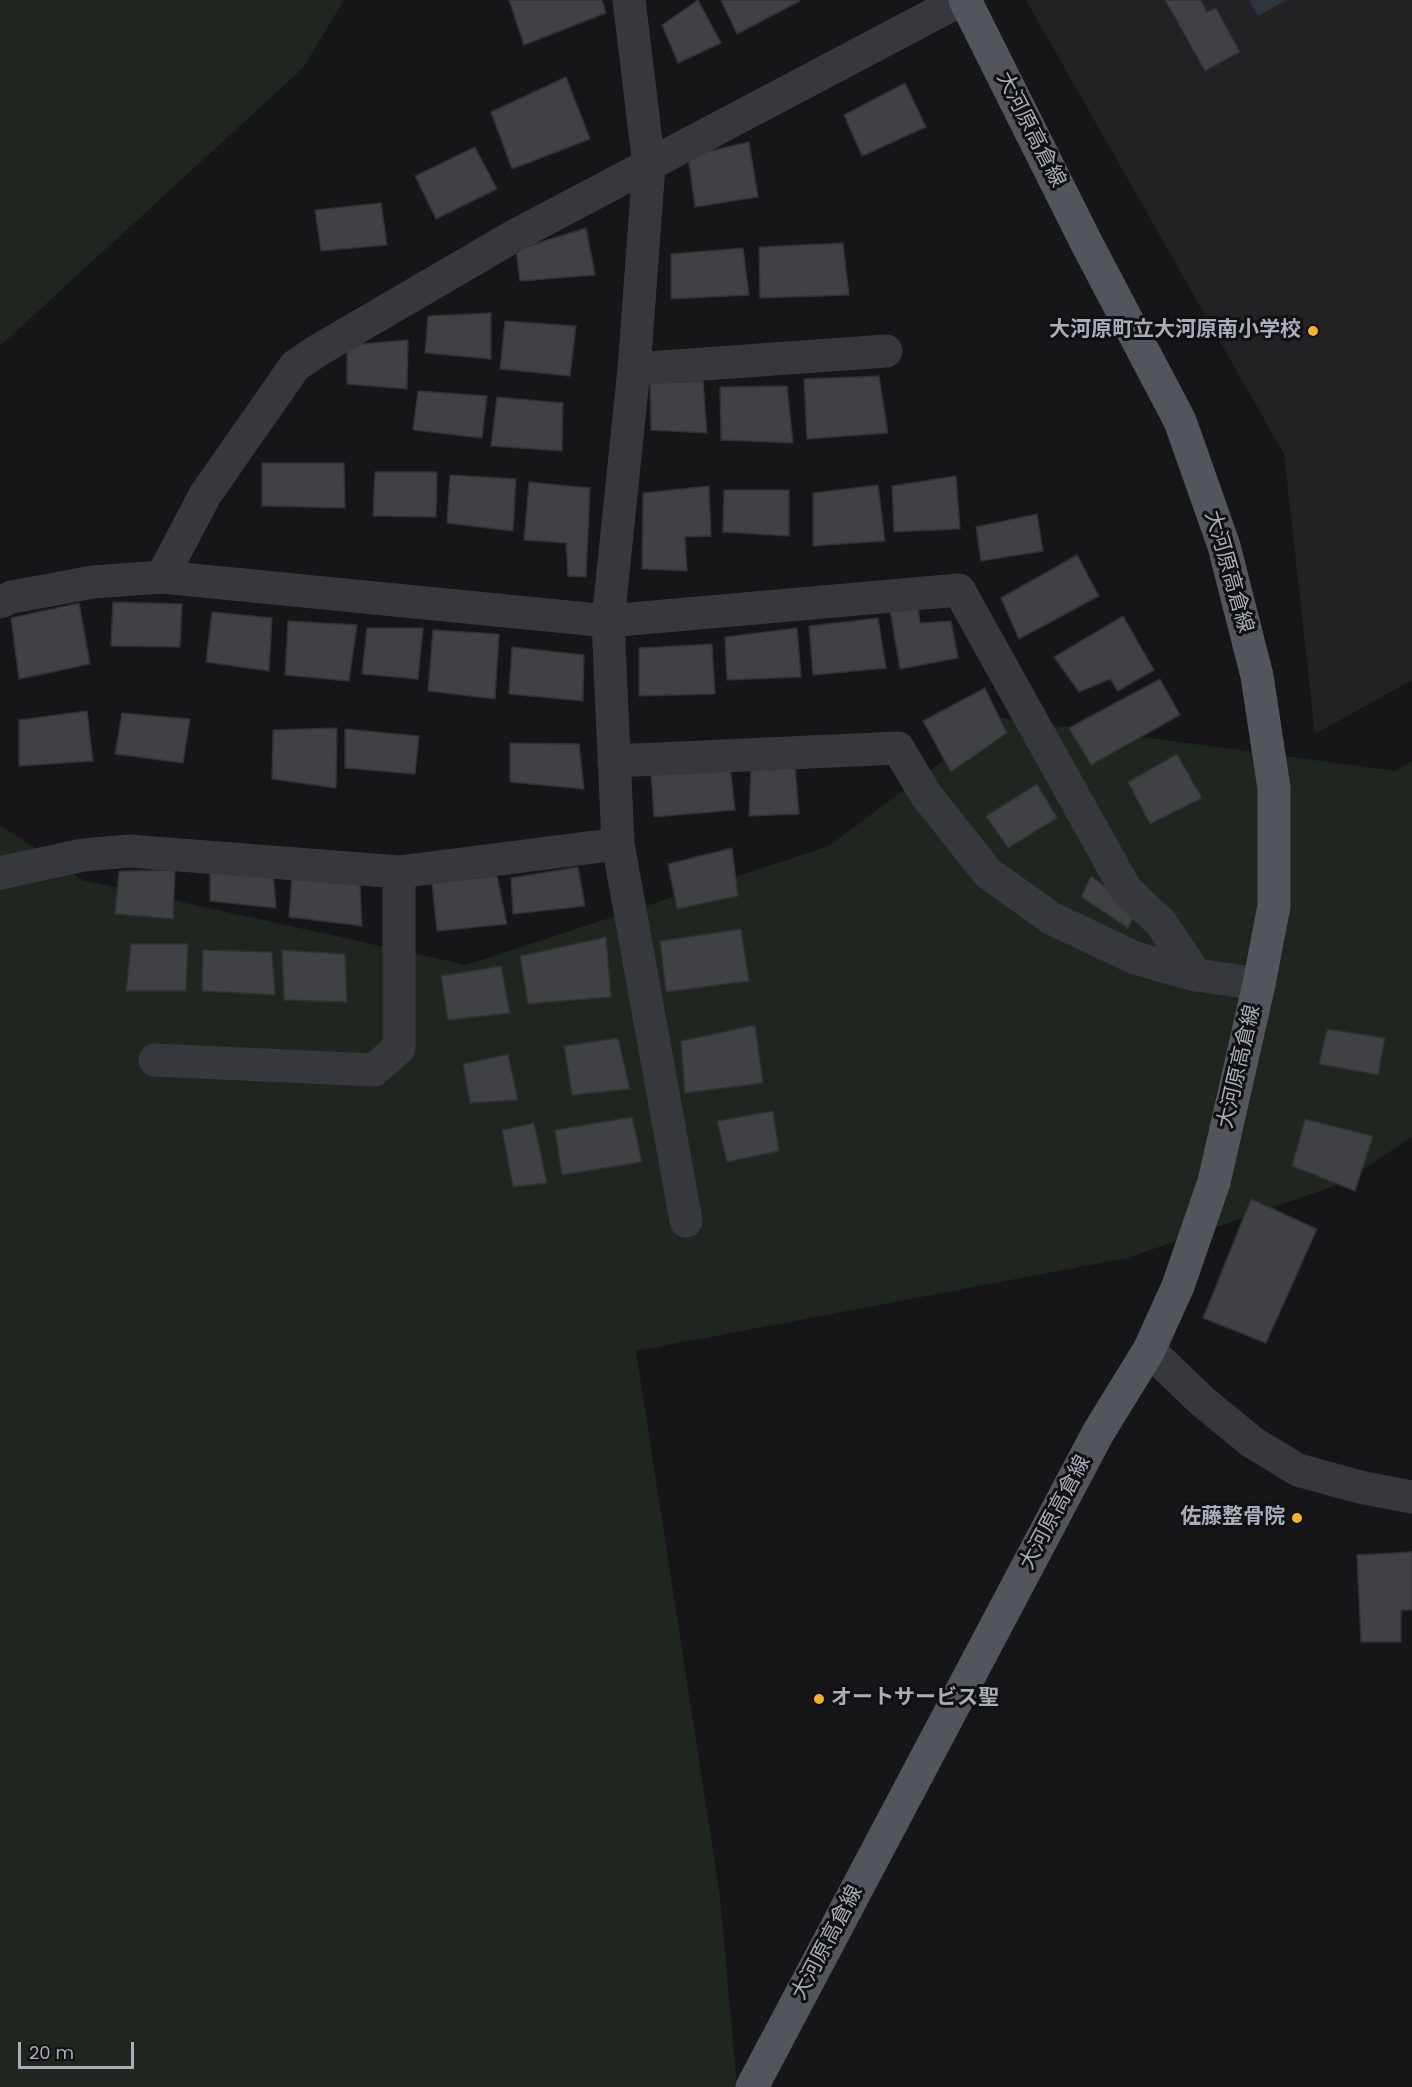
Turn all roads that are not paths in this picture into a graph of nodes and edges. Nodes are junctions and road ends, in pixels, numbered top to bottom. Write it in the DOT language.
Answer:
graph roads {
  1 [pos="629,0"];
  2 [pos="961,0"];
  3 [pos="965,0"];
  4 [pos="649,166"];
  5 [pos="885,351"];
  6 [pos="634,369"];
  7 [pos="162,577"];
  8 [pos="0,602"];
  9 [pos="608,621"];
  10 [pos="614,761"];
  11 [pos="618,844"];
  12 [pos="399,872"];
  13 [pos="0,873"];
  14 [pos="1196,975"];
  15 [pos="1259,984"];
  16 [pos="155,1060"];
  17 [pos="686,1221"];
  18 [pos="1149,1350"];
  19 [pos="1412,1497"];
  20 [pos="752,2087"];
  1 -- 4 [label="street"];
  2 -- 4 [label="street"];
  3 -- 15 [label="main road, 大河原高倉線"];
  4 -- 6 [label="street"];
  4 -- 7 [label="street"];
  5 -- 6 [label="street"];
  6 -- 9 [label="street"];
  7 -- 8 [label="street"];
  7 -- 9 [label="street"];
  9 -- 10 [label="street"];
  9 -- 14 [label="street"];
  10 -- 11 [label="street"];
  10 -- 14 [label="street"];
  11 -- 12 [label="street"];
  11 -- 17 [label="street"];
  12 -- 13 [label="street"];
  12 -- 16 [label="street"];
  14 -- 15 [label="street"];
  15 -- 18 [label="main road, 大河原高倉線"];
  18 -- 19 [label="street"];
  18 -- 20 [label="main road, 大河原高倉線"];
}
